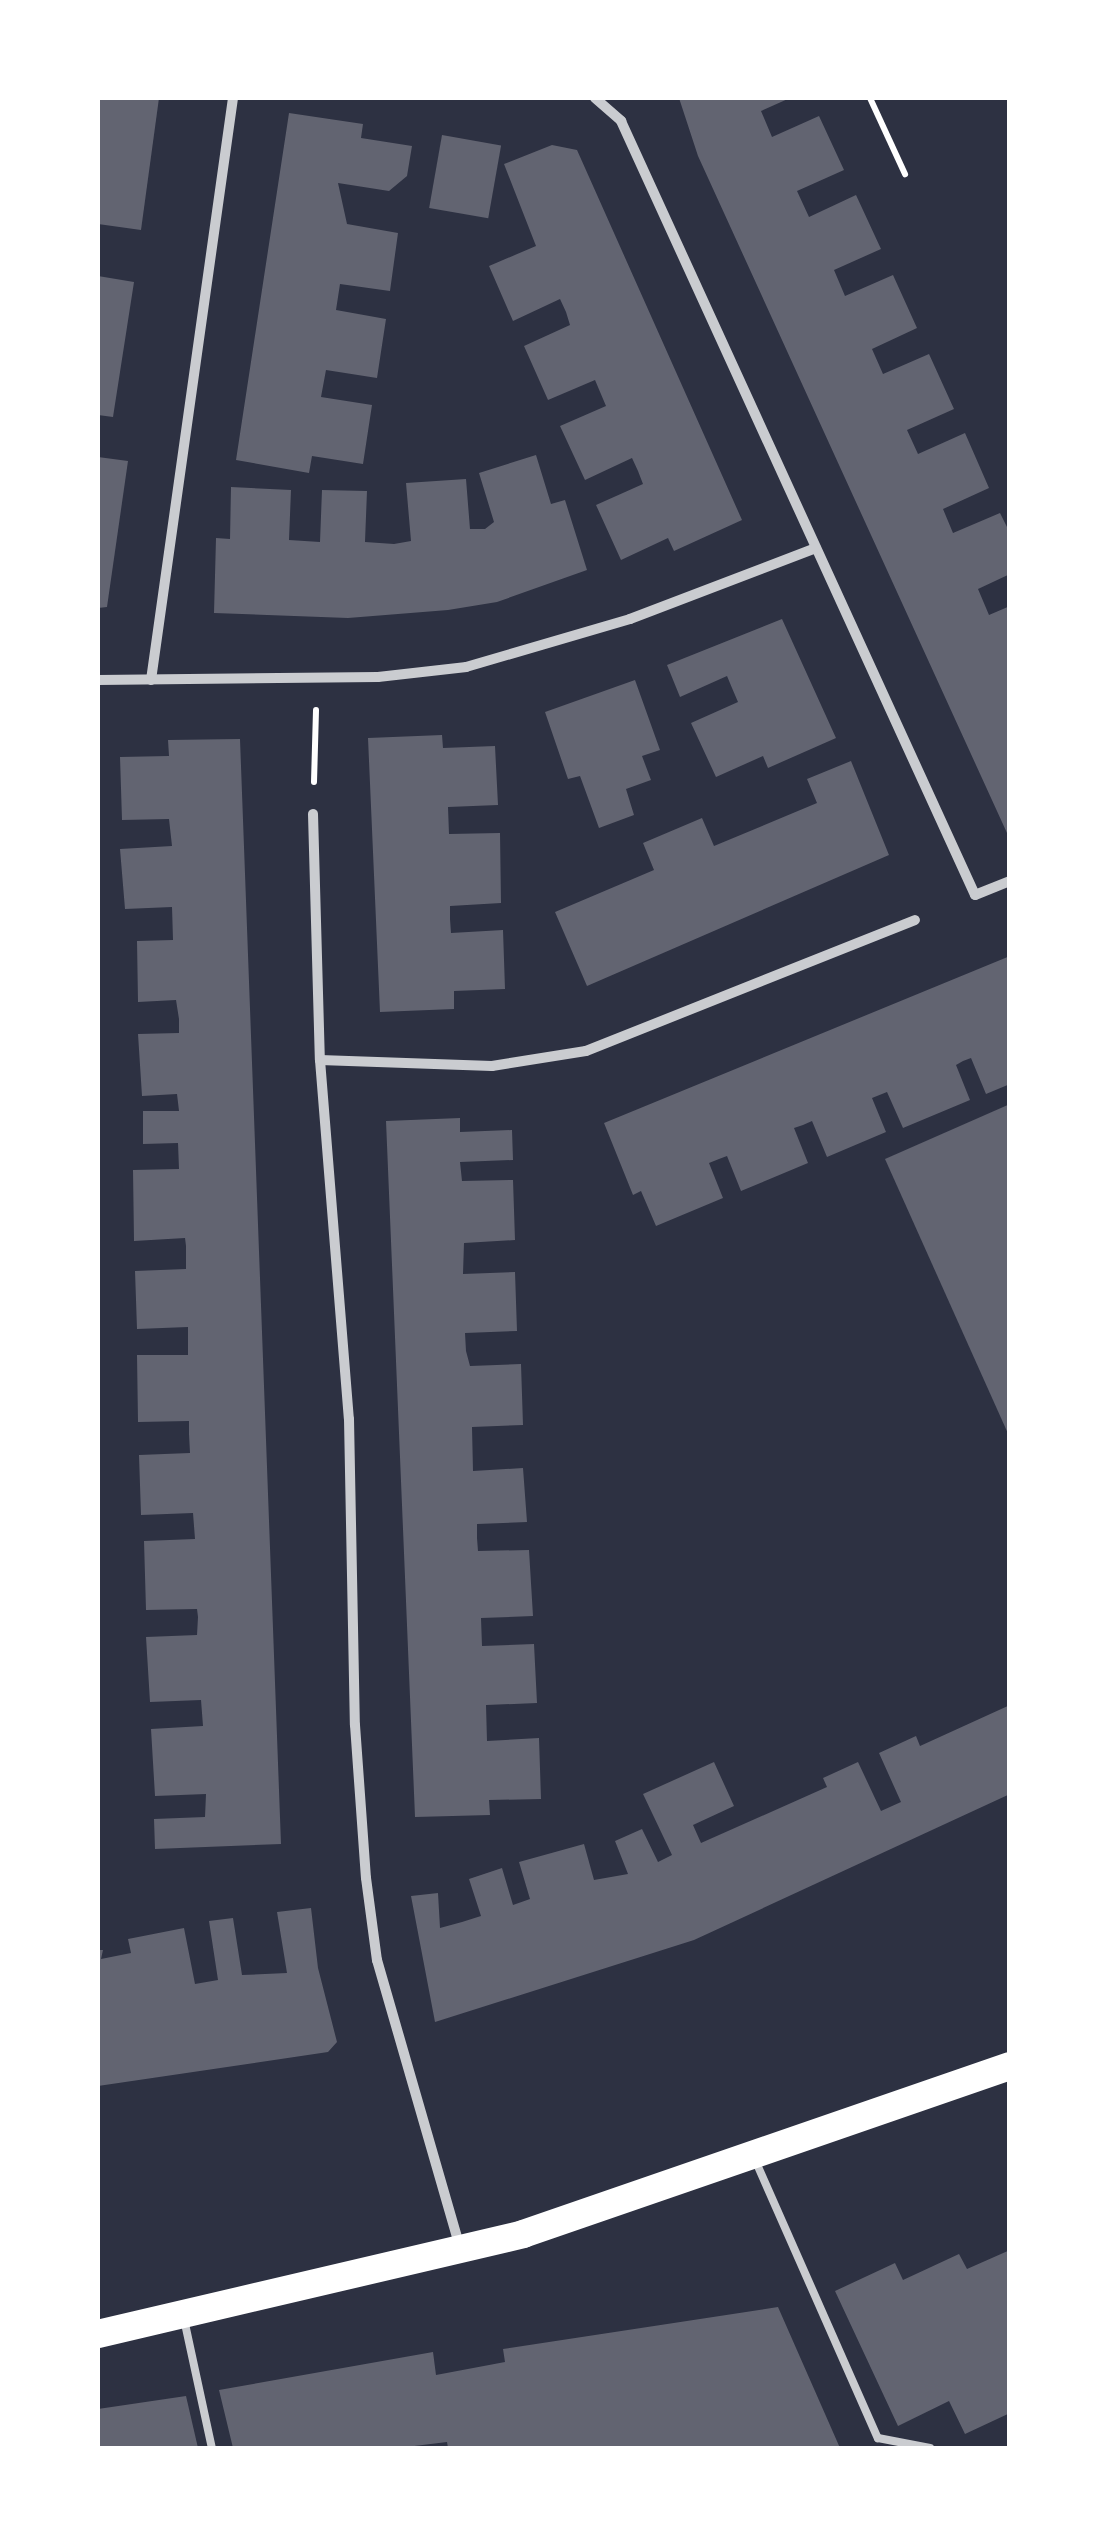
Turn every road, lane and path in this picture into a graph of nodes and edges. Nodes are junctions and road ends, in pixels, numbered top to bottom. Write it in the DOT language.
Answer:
graph roads {
  1 [pos="232,98"];
  2 [pos="595,98"];
  3 [pos="870,98"];
  4 [pos="905,174"];
  5 [pos="816,548"];
  6 [pos="316,678"];
  7 [pos="98,680"];
  8 [pos="151,680"];
  9 [pos="313,814"];
  10 [pos="1010,880"];
  11 [pos="915,920"];
  12 [pos="320,1060"];
  13 [pos="1010,2066"];
  14 [pos="755,2159"];
  15 [pos="461,2250"];
  16 [pos="183,2314"];
  17 [pos="98,2334"];
  18 [pos="212,2448"];
  19 [pos="930,2448"];
  1 -- 8 [label="street"];
  2 -- 5 [label="street"];
  3 -- 4 [label="path"];
  5 -- 6 [label="street"];
  5 -- 10 [label="street"];
  6 -- 8 [label="street"];
  6 -- 9 [label="path"];
  7 -- 8 [label="street"];
  9 -- 12 [label="street"];
  11 -- 12 [label="street"];
  12 -- 15 [label="street"];
  13 -- 14 [label="highway"];
  14 -- 15 [label="highway"];
  14 -- 19 [label="lane"];
  15 -- 16 [label="highway"];
  16 -- 17 [label="highway"];
  16 -- 18 [label="lane"];
}
